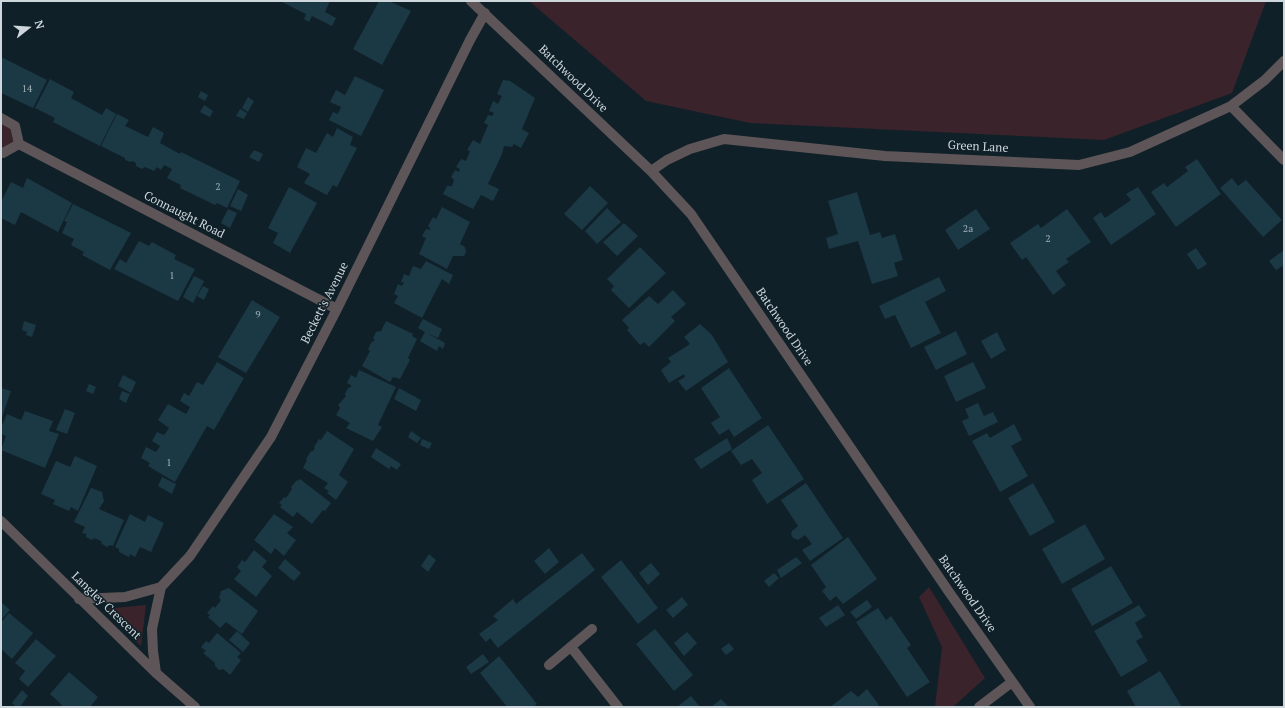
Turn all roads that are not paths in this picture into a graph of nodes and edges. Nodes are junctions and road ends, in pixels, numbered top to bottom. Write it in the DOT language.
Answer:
graph roads {
  1 [pos="471,1"];
  2 [pos="484,13"];
  3 [pos="1284,61"];
  4 [pos="1231,106"];
  5 [pos="1,118"];
  6 [pos="19,144"];
  7 [pos="1,152"];
  8 [pos="1284,160"];
  9 [pos="651,171"];
  10 [pos="336,309"];
  11 [pos="1,521"];
  12 [pos="161,587"];
  13 [pos="79,598"];
  14 [pos="592,629"];
  15 [pos="571,647"];
  16 [pos="549,665"];
  17 [pos="156,673"];
  18 [pos="1012,682"];
  19 [pos="195,707"];
  20 [pos="618,707"];
  21 [pos="979,707"];
  22 [pos="1030,707"];
  1 -- 2 [label="street, Batchwood Drive"];
  2 -- 9 [label="street, Batchwood Drive"];
  2 -- 10 [label="street, Beckett's Avenue"];
  3 -- 4 [label="street, Green Lane"];
  4 -- 8 [label="street"];
  4 -- 9 [label="street, Green Lane"];
  5 -- 6 [label="street"];
  6 -- 7 [label="street"];
  6 -- 10 [label="street, Connaught Road"];
  9 -- 18 [label="street, Batchwood Drive"];
  10 -- 12 [label="street, Beckett's Avenue"];
  11 -- 13 [label="street, Langley Crescent"];
  12 -- 13 [label="street"];
  12 -- 17 [label="street"];
  13 -- 17 [label="street, Langley Crescent"];
  14 -- 15 [label="street"];
  15 -- 16 [label="street"];
  15 -- 20 [label="street"];
  17 -- 19 [label="street, Langley Crescent"];
  18 -- 21 [label="street"];
  18 -- 22 [label="street, Batchwood Drive"];
}
